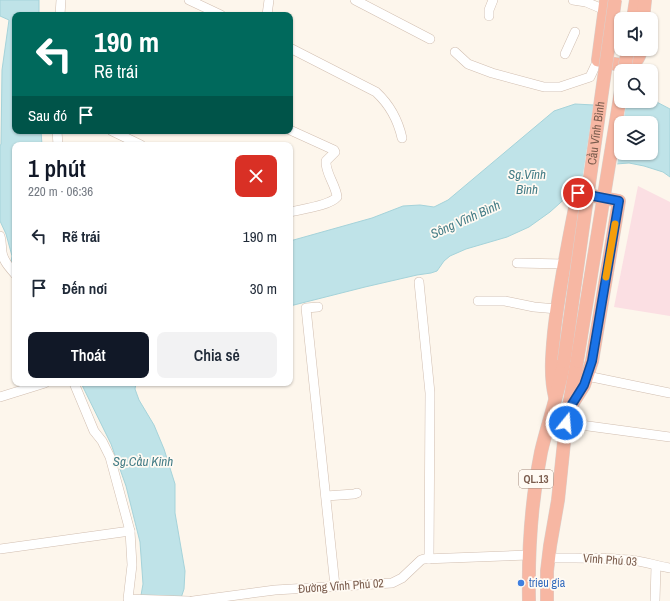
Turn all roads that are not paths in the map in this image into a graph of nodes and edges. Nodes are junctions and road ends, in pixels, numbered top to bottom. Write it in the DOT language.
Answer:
graph roads {
  1 [pos="61,0"];
  2 [pos="189,0"];
  3 [pos="269,0"];
  4 [pos="355,0"];
  5 [pos="493,0"];
  6 [pos="573,0"];
  7 [pos="615,0"];
  8 [pos="636,0"];
  9 [pos="645,0"];
  10 [pos="605,5"];
  11 [pos="60,12"];
  12 [pos="215,12"];
  13 [pos="267,12"];
  14 [pos="634,12"];
  15 [pos="644,12"];
  16 [pos="489,16"];
  17 [pos="575,32"];
  18 [pos="430,39"];
  19 [pos="293,50"];
  20 [pos="455,52"];
  21 [pos="565,54"];
  22 [pos="639,56"];
  23 [pos="598,60"];
  24 [pos="618,108"];
  25 [pos="293,131"];
  26 [pos="118,134"];
  27 [pos="402,138"];
  28 [pos="135,142"];
  29 [pos="293,211"];
  30 [pos="0,236"];
  31 [pos="517,262"];
  32 [pos="565,264"];
  33 [pos="12,271"];
  34 [pos="419,282"];
  35 [pos="478,301"];
  36 [pos="318,306"];
  37 [pos="557,309"];
  38 [pos="571,361"];
  39 [pos="587,376"];
  40 [pos="35,386"];
  41 [pos="75,386"];
  42 [pos="670,393"];
  43 [pos="0,397"];
  44 [pos="555,397"];
  45 [pos="569,409"];
  46 [pos="566,423"];
  47 [pos="670,437"];
  48 [pos="358,493"];
  49 [pos="326,496"];
  50 [pos="130,532"];
  51 [pos="0,549"];
  52 [pos="528,555"];
  53 [pos="549,558"];
  54 [pos="429,559"];
  55 [pos="656,566"];
  56 [pos="670,568"];
  57 [pos="335,586"];
  58 [pos="128,600"];
  59 [pos="186,601"];
  60 [pos="190,601"];
  61 [pos="194,601"];
  62 [pos="529,601"];
  63 [pos="547,601"];
  64 [pos="655,601"];
  1 -- 11 [label="street"];
  2 -- 12 [label="street"];
  3 -- 13 [label="street"];
  4 -- 18 [label="street"];
  5 -- 16 [label="street"];
  6 -- 10 [label="street"];
  7 -- 38 [label="highway, Cầu Vĩnh Bình / QL.13, bridge"];
  8 -- 14 [label="highway"];
  9 -- 15 [label="highway"];
  10 -- 23 [label="highway"];
  17 -- 21 [label="street"];
  19 -- 27 [label="street"];
  20 -- 23 [label="street"];
  22 -- 23 [label="highway"];
  24 -- 38 [label="highway, Cầu Vĩnh Bình / QL.13, bridge"];
  25 -- 29 [label="street"];
  26 -- 28 [label="street"];
  30 -- 33 [label="street"];
  31 -- 32 [label="street"];
  32 -- 37 [label="highway"];
  32 -- 39 [label="highway"];
  34 -- 54 [label="street"];
  35 -- 37 [label="street"];
  36 -- 49 [label="street"];
  37 -- 44 [label="highway"];
  38 -- 44 [label="highway, QL.13"];
  38 -- 45 [label="highway, QL.13"];
  39 -- 42 [label="street"];
  39 -- 45 [label="highway"];
  40 -- 43 [label="street"];
  41 -- 50 [label="street"];
  44 -- 52 [label="highway, QL.13"];
  45 -- 46 [label="highway, QL.13"];
  46 -- 47 [label="street"];
  46 -- 53 [label="highway, QL.13"];
  48 -- 49 [label="street"];
  49 -- 57 [label="street"];
  50 -- 51 [label="street"];
  50 -- 58 [label="street"];
  52 -- 54 [label="street, Đường Vĩnh Phú 02"];
  52 -- 62 [label="highway, QL.13"];
  53 -- 55 [label="street, Vĩnh Phú 03"];
  53 -- 63 [label="highway, QL.13"];
  54 -- 57 [label="street, Đường Vĩnh Phú 02"];
  55 -- 56 [label="street, Vĩnh Phú 03"];
  55 -- 64 [label="street"];
  57 -- 61 [label="street, Đường Vĩnh Phú 02"];
  58 -- 59 [label="street"];
  59 -- 60 [label="street"];
}
